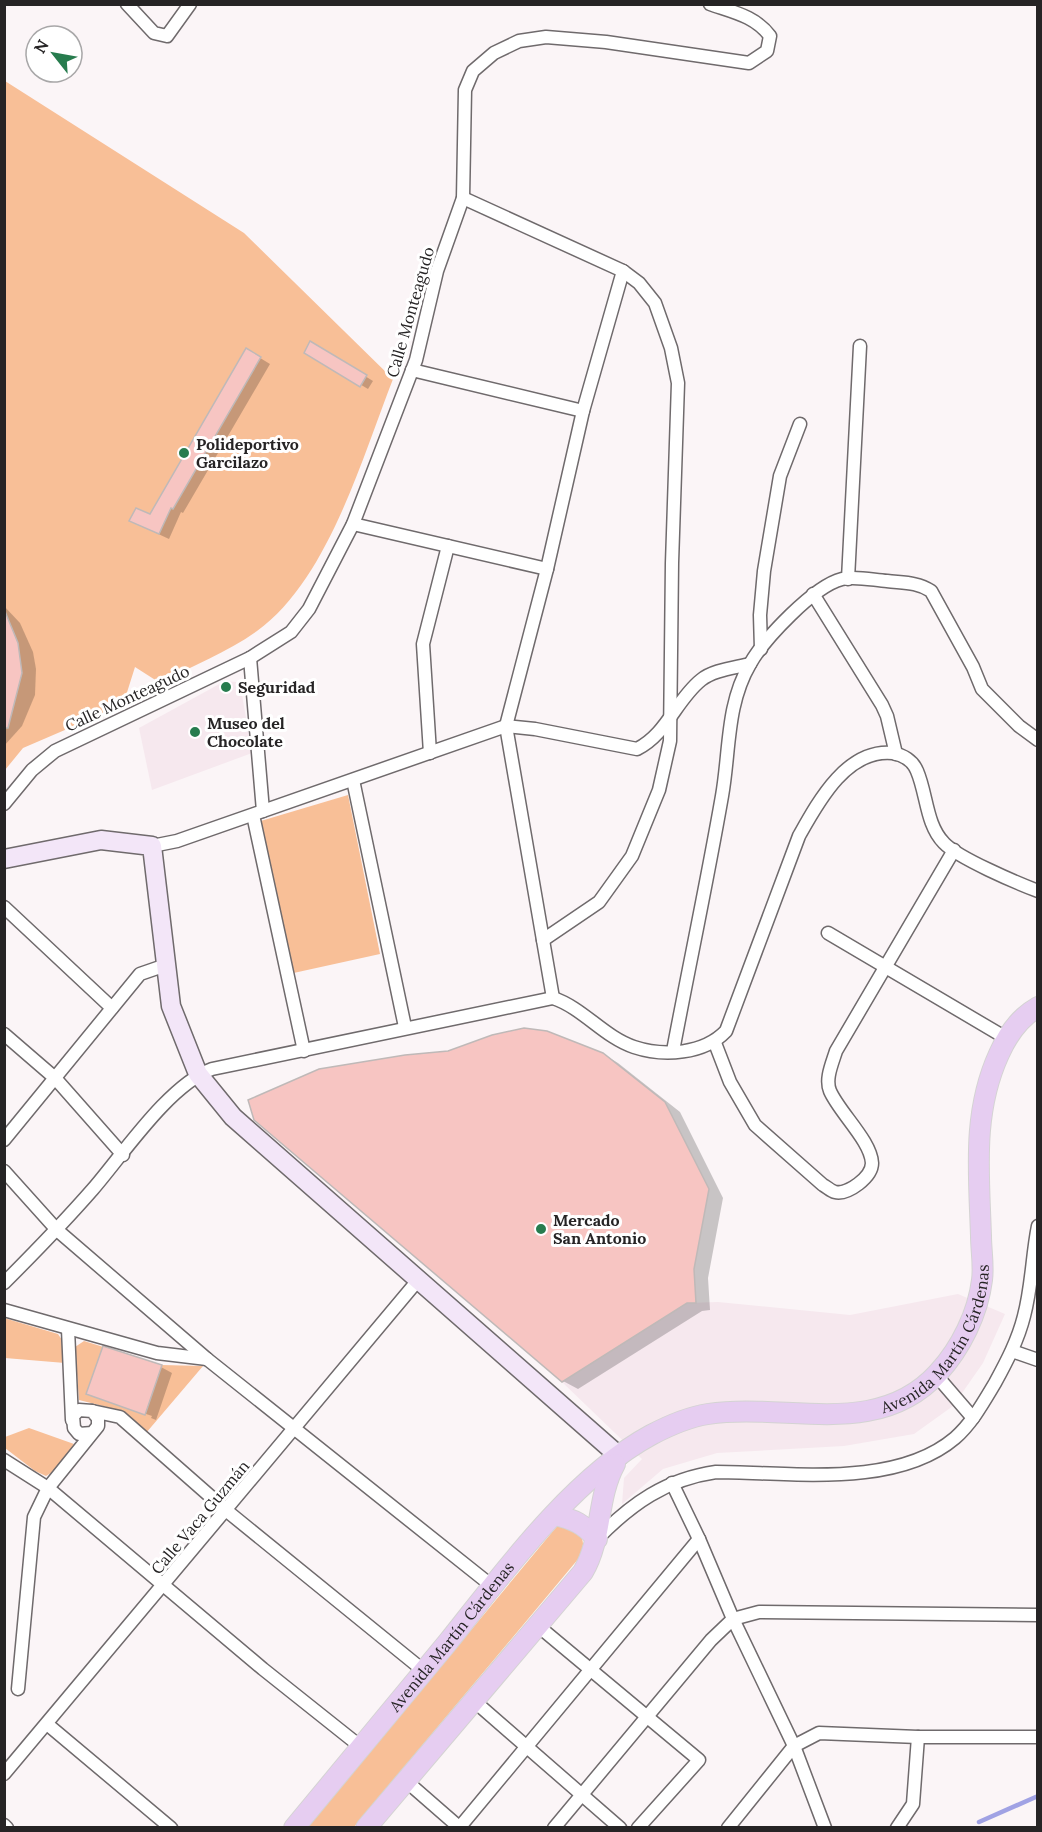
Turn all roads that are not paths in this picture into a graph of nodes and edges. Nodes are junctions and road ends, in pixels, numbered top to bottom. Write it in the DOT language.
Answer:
graph roads {
  1 [pos="127,4"];
  2 [pos="190,4"];
  3 [pos="710,4"];
  4 [pos="463,198"];
  5 [pos="623,271"];
  6 [pos="860,346"];
  7 [pos="412,370"];
  8 [pos="583,411"];
  9 [pos="801,424"];
  10 [pos="353,525"];
  11 [pos="448,546"];
  12 [pos="547,569"];
  13 [pos="848,579"];
  14 [pos="813,594"];
  15 [pos="761,649"];
  16 [pos="250,658"];
  17 [pos="750,664"];
  18 [pos="670,718"];
  19 [pos="506,726"];
  20 [pos="1038,740"];
  21 [pos="430,753"];
  22 [pos="896,754"];
  23 [pos="353,780"];
  24 [pos="4,804"];
  25 [pos="258,813"];
  26 [pos="152,846"];
  27 [pos="954,850"];
  28 [pos="4,859"];
  29 [pos="1038,891"];
  30 [pos="4,907"];
  31 [pos="828,933"];
  32 [pos="543,940"];
  33 [pos="166,965"];
  34 [pos="885,967"];
  35 [pos="554,998"];
  36 [pos="1038,1007"];
  37 [pos="112,1008"];
  38 [pos="405,1027"];
  39 [pos="4,1034"];
  40 [pos="1006,1038"];
  41 [pos="715,1043"];
  42 [pos="304,1051"];
  43 [pos="673,1051"];
  44 [pos="198,1074"];
  45 [pos="55,1078"];
  46 [pos="4,1140"];
  47 [pos="123,1155"];
  48 [pos="4,1171"];
  49 [pos="1038,1226"];
  50 [pos="57,1230"];
  51 [pos="418,1279"];
  52 [pos="4,1283"];
  53 [pos="4,1310"];
  54 [pos="68,1329"];
  55 [pos="1012,1351"];
  56 [pos="207,1359"];
  57 [pos="1038,1360"];
  58 [pos="936,1375"];
  59 [pos="82,1408"];
  60 [pos="107,1414"];
  61 [pos="973,1418"];
  62 [pos="73,1424"];
  63 [pos="95,1430"];
  64 [pos="294,1430"];
  65 [pos="76,1454"];
  66 [pos="619,1456"];
  67 [pos="4,1460"];
  68 [pos="672,1483"];
  69 [pos="48,1488"];
  70 [pos="226,1510"];
  71 [pos="555,1515"];
  72 [pos="597,1539"];
  73 [pos="699,1539"];
  74 [pos="164,1586"];
  75 [pos="492,1586"];
  76 [pos="1038,1615"];
  77 [pos="733,1619"];
  78 [pos="537,1625"];
  79 [pos="591,1670"];
  80 [pos="424,1671"];
  81 [pos="18,1689"];
  82 [pos="473,1700"];
  83 [pos="647,1716"];
  84 [pos="47,1724"];
  85 [pos="918,1737"];
  86 [pos="1038,1737"];
  87 [pos="794,1746"];
  88 [pos="361,1747"];
  89 [pos="527,1747"];
  90 [pos="4,1774"];
  91 [pos="405,1779"];
  92 [pos="581,1795"];
  93 [pos="913,1804"];
  94 [pos="171,1827"];
  95 [pos="294,1827"];
  96 [pos="366,1827"];
  97 [pos="460,1827"];
  98 [pos="554,1827"];
  99 [pos="620,1827"];
  100 [pos="638,1827"];
  101 [pos="728,1827"];
  102 [pos="825,1827"];
  103 [pos="897,1827"];
  104 [pos="910,1827"];
  1 -- 2 [label="street"];
  3 -- 4 [label="street, Calle Monteagudo"];
  4 -- 5 [label="street"];
  4 -- 7 [label="street, Calle Monteagudo"];
  5 -- 8 [label="street"];
  5 -- 18 [label="street"];
  6 -- 13 [label="street"];
  7 -- 8 [label="street"];
  7 -- 10 [label="street, Calle Monteagudo"];
  8 -- 12 [label="street"];
  9 -- 15 [label="street"];
  10 -- 11 [label="street"];
  10 -- 16 [label="street, Calle Monteagudo"];
  11 -- 12 [label="street"];
  11 -- 21 [label="street"];
  12 -- 19 [label="street"];
  13 -- 14 [label="street"];
  13 -- 20 [label="street"];
  14 -- 15 [label="street"];
  14 -- 22 [label="street"];
  15 -- 17 [label="street"];
  16 -- 24 [label="street, Calle Monteagudo"];
  16 -- 25 [label="street"];
  17 -- 18 [label="street"];
  17 -- 43 [label="street"];
  18 -- 19 [label="street"];
  18 -- 32 [label="street"];
  19 -- 21 [label="street"];
  19 -- 32 [label="street"];
  21 -- 23 [label="street"];
  22 -- 27 [label="street"];
  22 -- 41 [label="street"];
  23 -- 25 [label="street"];
  23 -- 38 [label="street"];
  25 -- 26 [label="street"];
  25 -- 42 [label="street"];
  26 -- 28 [label="street"];
  26 -- 33 [label="street"];
  27 -- 29 [label="street"];
  27 -- 34 [label="street"];
  30 -- 37 [label="street"];
  31 -- 34 [label="street"];
  32 -- 35 [label="street"];
  33 -- 37 [label="street"];
  33 -- 44 [label="street"];
  34 -- 40 [label="street"];
  34 -- 41 [label="street"];
  35 -- 38 [label="street"];
  35 -- 43 [label="street"];
  36 -- 40 [label="main road, Avenida Martín Cárdenas"];
  37 -- 45 [label="street"];
  38 -- 42 [label="street"];
  39 -- 45 [label="street"];
  40 -- 58 [label="main road, Avenida Martín Cárdenas"];
  41 -- 43 [label="street"];
  42 -- 44 [label="street"];
  44 -- 47 [label="street"];
  44 -- 51 [label="street"];
  45 -- 46 [label="street"];
  45 -- 47 [label="street"];
  47 -- 50 [label="street"];
  48 -- 50 [label="street"];
  49 -- 55 [label="street, Avenida Martín Cárdenas"];
  50 -- 52 [label="street"];
  50 -- 56 [label="street"];
  51 -- 64 [label="street, Calle Vaca Guzmán"];
  51 -- 66 [label="street"];
  53 -- 54 [label="street"];
  54 -- 56 [label="street"];
  54 -- 59 [label="street"];
  55 -- 57 [label="street"];
  55 -- 61 [label="street, Avenida Martín Cárdenas"];
  56 -- 64 [label="street"];
  58 -- 61 [label="street"];
  58 -- 66 [label="main road, Avenida Martín Cárdenas"];
  59 -- 60 [label="street"];
  59 -- 62 [label="street"];
  59 -- 63 [label="street"];
  60 -- 63 [label="street"];
  60 -- 70 [label="street"];
  61 -- 68 [label="street, Avenida Martín Cárdenas"];
  62 -- 63 [label="street"];
  62 -- 65 [label="street"];
  63 -- 65 [label="street"];
  64 -- 70 [label="street, Calle Vaca Guzmán"];
  64 -- 75 [label="street"];
  65 -- 69 [label="street"];
  66 -- 71 [label="main road, Avenida Martín Cárdenas"];
  66 -- 72 [label="main road, Avenida Martín Cárdenas"];
  67 -- 69 [label="street"];
  68 -- 72 [label="street, Avenida Martín Cárdenas"];
  68 -- 73 [label="street"];
  69 -- 74 [label="street"];
  69 -- 81 [label="street"];
  70 -- 74 [label="street, Calle Vaca Guzmán"];
  70 -- 80 [label="street"];
  71 -- 72 [label="main road"];
  71 -- 75 [label="main road, Avenida Martín Cárdenas"];
  72 -- 78 [label="main road, Avenida Martín Cárdenas"];
  73 -- 77 [label="street"];
  73 -- 79 [label="street"];
  74 -- 84 [label="street, Calle Vaca Guzmán"];
  74 -- 88 [label="street"];
  75 -- 80 [label="main road, Avenida Martín Cárdenas"];
  76 -- 77 [label="street"];
  77 -- 83 [label="street"];
  77 -- 87 [label="street"];
  78 -- 79 [label="street"];
  78 -- 82 [label="main road, Avenida Martín Cárdenas"];
  79 -- 83 [label="street"];
  79 -- 89 [label="street"];
  80 -- 88 [label="main road, Avenida Martín Cárdenas"];
  82 -- 89 [label="street"];
  82 -- 91 [label="main road, Avenida Martín Cárdenas"];
  83 -- 92 [label="street"];
  83 -- 100 [label="street"];
  84 -- 90 [label="street, Calle Vaca Guzmán"];
  84 -- 94 [label="street"];
  85 -- 86 [label="street"];
  85 -- 87 [label="street"];
  85 -- 93 [label="street"];
  87 -- 101 [label="street"];
  87 -- 102 [label="street"];
  88 -- 95 [label="main road, Avenida Martín Cárdenas"];
  89 -- 92 [label="street"];
  89 -- 97 [label="street"];
  91 -- 96 [label="main road, Avenida Martín Cárdenas"];
  91 -- 97 [label="street"];
  92 -- 98 [label="street"];
  92 -- 99 [label="street"];
  93 -- 103 [label="street"];
  93 -- 104 [label="street"];
}
